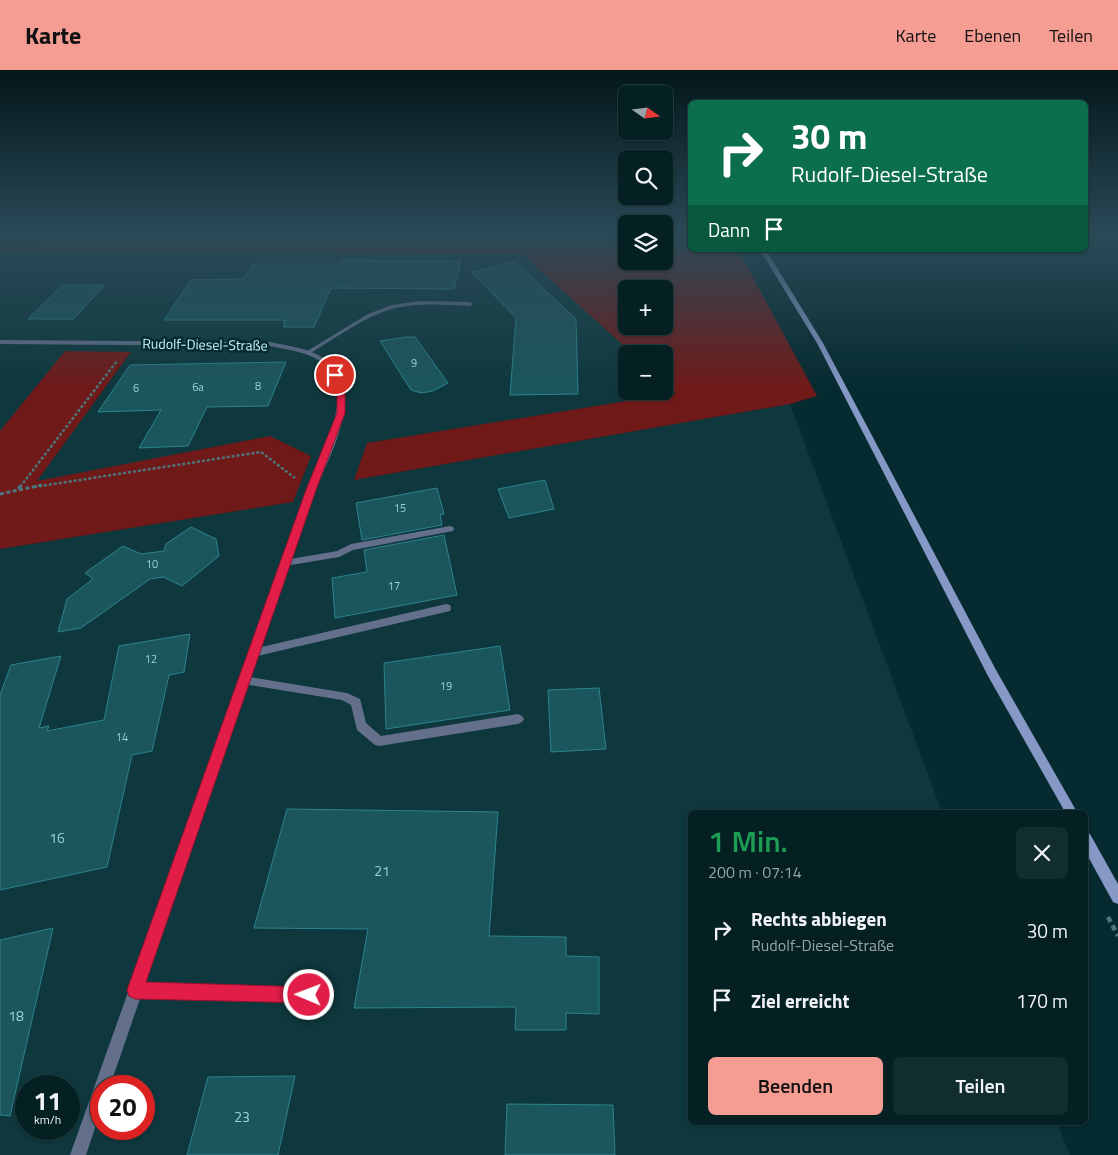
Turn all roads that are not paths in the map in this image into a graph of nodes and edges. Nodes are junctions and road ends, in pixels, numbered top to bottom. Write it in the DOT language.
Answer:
graph roads {
  1 [pos="785,287"];
  2 [pos="470,304"];
  3 [pos="0,342"];
  4 [pos="307,353"];
  5 [pos="450,529"];
  6 [pos="285,563"];
  7 [pos="446,608"];
  8 [pos="253,653"];
  9 [pos="244,680"];
  10 [pos="518,719"];
  11 [pos="1069,810"];
  12 [pos="1088,843"];
  13 [pos="1118,897"];
  14 [pos="135,990"];
  15 [pos="309,995"];
  16 [pos="105,1075"];
  17 [pos="90,1120"];
  18 [pos="78,1155"];
  1 -- 11 [label="main road"];
  2 -- 4 [label="street"];
  3 -- 4 [label="street, Rudolf-Diesel-Straße"];
  4 -- 6 [label="street, Rudolf-Diesel-Straße"];
  5 -- 6 [label="street"];
  6 -- 8 [label="street, Rudolf-Diesel-Straße"];
  7 -- 8 [label="street"];
  8 -- 9 [label="street, Rudolf-Diesel-Straße"];
  9 -- 10 [label="street"];
  9 -- 14 [label="street, Rudolf-Diesel-Straße"];
  12 -- 13 [label="main road"];
  14 -- 15 [label="street"];
  14 -- 16 [label="street, Rudolf-Diesel-Straße"];
  17 -- 18 [label="street, Rudolf-Diesel-Straße"];
}
